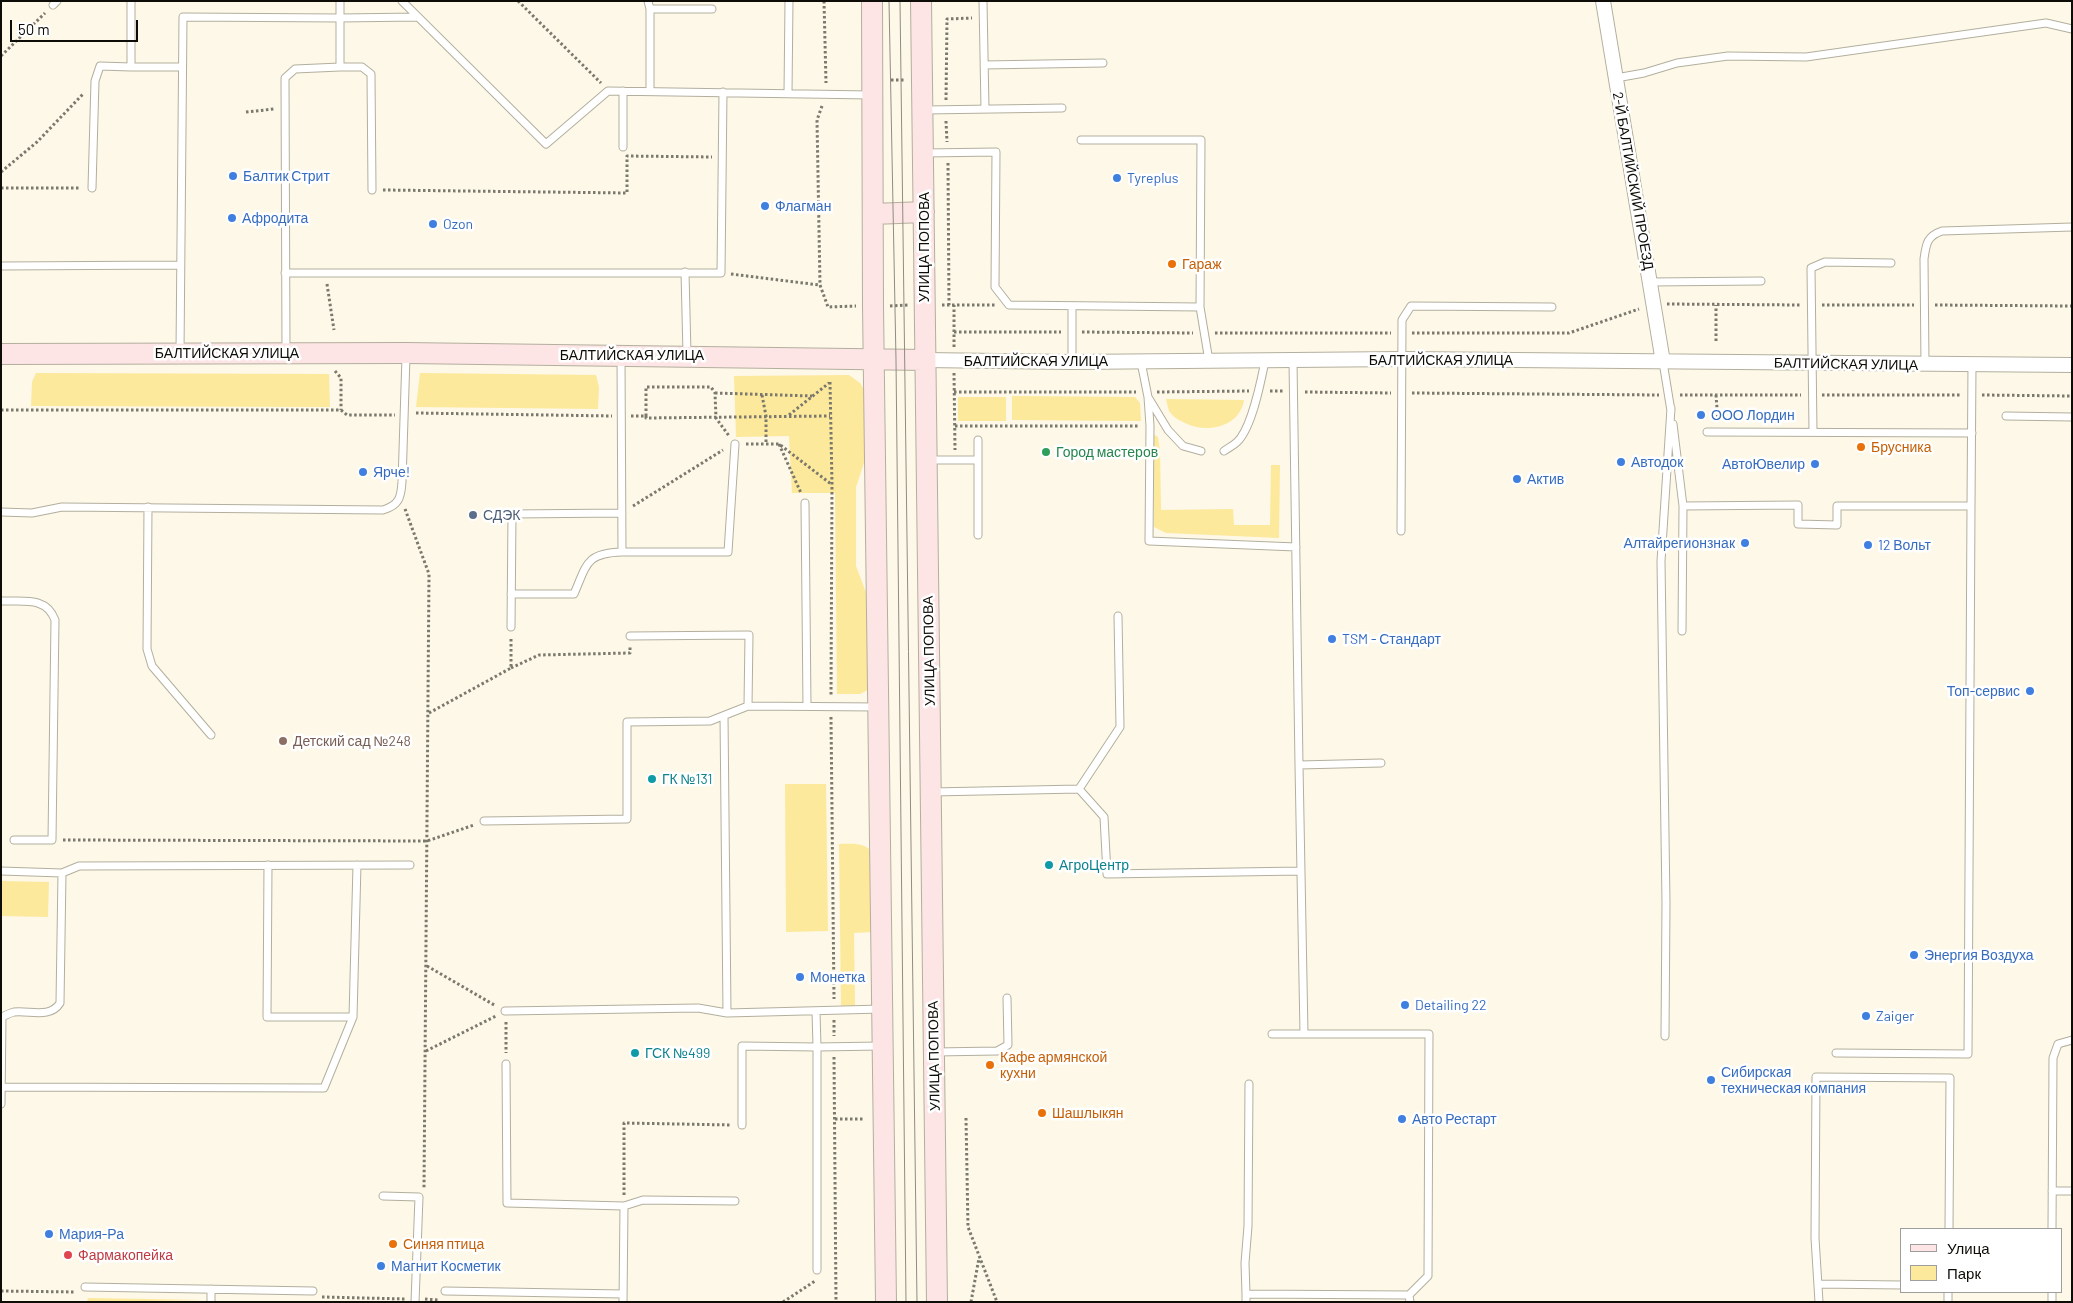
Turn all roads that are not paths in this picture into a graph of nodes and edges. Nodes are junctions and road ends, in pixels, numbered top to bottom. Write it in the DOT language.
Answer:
graph roads {
  1 [pos="131,1"];
  2 [pos="340,1"];
  3 [pos="402,1"];
  4 [pos="789,1"];
  5 [pos="872,1"];
  6 [pos="920,1"];
  7 [pos="983,1"];
  8 [pos="1603,1"];
  9 [pos="649,5"];
  10 [pos="712,9"];
  11 [pos="418,17"];
  12 [pos="340,18"];
  13 [pos="2072,29"];
  14 [pos="1102,63"];
  15 [pos="984,65"];
  16 [pos="132,67"];
  17 [pos="182,67"];
  18 [pos="340,67"];
  19 [pos="1616,78"];
  20 [pos="623,91"];
  21 [pos="650,91"];
  22 [pos="723,92"];
  23 [pos="788,93"];
  24 [pos="872,95"];
  25 [pos="1062,108"];
  26 [pos="985,109"];
  27 [pos="922,111"];
  28 [pos="1081,140"];
  29 [pos="623,147"];
  30 [pos="923,153"];
  31 [pos="92,188"];
  32 [pos="372,190"];
  33 [pos="924,212"];
  34 [pos="873,214"];
  35 [pos="2072,228"];
  36 [pos="1891,263"];
  37 [pos="180,265"];
  38 [pos="1,266"];
  39 [pos="685,272"];
  40 [pos="285,273"];
  41 [pos="1761,281"];
  42 [pos="1650,282"];
  43 [pos="1072,306"];
  44 [pos="1200,307"];
  45 [pos="1552,307"];
  46 [pos="286,352"];
  47 [pos="180,353"];
  48 [pos="406,353"];
  49 [pos="1,354"];
  50 [pos="621,355"];
  51 [pos="688,356"];
  52 [pos="874,359"];
  53 [pos="925,360"];
  54 [pos="1403,360"];
  55 [pos="1209,361"];
  56 [pos="1265,361"];
  57 [pos="1293,361"];
  58 [pos="1072,362"];
  59 [pos="1141,362"];
  60 [pos="1663,362"];
  61 [pos="1814,364"];
  62 [pos="1926,365"];
  63 [pos="1972,365"];
  64 [pos="2072,365"];
  65 [pos="1148,394"];
  66 [pos="1670,408"];
  67 [pos="2006,416"];
  68 [pos="2072,417"];
  69 [pos="1707,432"];
  70 [pos="1813,432"];
  71 [pos="1972,433"];
  72 [pos="978,440"];
  73 [pos="734,444"];
  74 [pos="1201,451"];
  75 [pos="1224,451"];
  76 [pos="926,460"];
  77 [pos="978,460"];
  78 [pos="805,503"];
  79 [pos="1683,506"];
  80 [pos="1971,506"];
  81 [pos="148,507"];
  82 [pos="1,512"];
  83 [pos="622,513"];
  84 [pos="1401,531"];
  85 [pos="978,535"];
  86 [pos="1296,546"];
  87 [pos="622,552"];
  88 [pos="511,594"];
  89 [pos="1,601"];
  90 [pos="1118,616"];
  91 [pos="511,627"];
  92 [pos="1682,631"];
  93 [pos="630,636"];
  94 [pos="748,706"];
  95 [pos="807,706"];
  96 [pos="878,706"];
  97 [pos="724,716"];
  98 [pos="212,735"];
  99 [pos="1381,763"];
  100 [pos="1300,765"];
  101 [pos="1079,790"];
  102 [pos="931,792"];
  103 [pos="484,821"];
  104 [pos="14,840"];
  105 [pos="268,865"];
  106 [pos="357,865"];
  107 [pos="410,865"];
  108 [pos="1,871"];
  109 [pos="1301,871"];
  110 [pos="62,873"];
  111 [pos="1007,998"];
  112 [pos="882,1009"];
  113 [pos="505,1011"];
  114 [pos="816,1011"];
  115 [pos="728,1013"];
  116 [pos="2,1016"];
  117 [pos="353,1018"];
  118 [pos="1272,1034"];
  119 [pos="1304,1034"];
  120 [pos="1665,1036"];
  121 [pos="2072,1040"];
  122 [pos="882,1046"];
  123 [pos="817,1047"];
  124 [pos="934,1052"];
  125 [pos="1836,1053"];
  126 [pos="506,1064"];
  127 [pos="1249,1084"];
  128 [pos="1,1087"];
  129 [pos="1,1104"];
  130 [pos="742,1125"];
  131 [pos="2052,1191"];
  132 [pos="2072,1191"];
  133 [pos="383,1196"];
  134 [pos="735,1201"];
  135 [pos="624,1206"];
  136 [pos="1949,1228"];
  137 [pos="2052,1228"];
  138 [pos="817,1270"];
  139 [pos="1818,1284"];
  140 [pos="1900,1285"];
  141 [pos="85,1289"];
  142 [pos="211,1289"];
  143 [pos="446,1291"];
  144 [pos="315,1294"];
  145 [pos="623,1298"];
  146 [pos="1246,1298"];
  147 [pos="1409,1298"];
  148 [pos="415,1300"];
  149 [pos="211,1302"];
  150 [pos="886,1302"];
  151 [pos="937,1302"];
  152 [pos="1819,1302"];
  1 -- 16 [label="lane"];
  2 -- 12 [label="lane"];
  3 -- 11 [label="lane"];
  4 -- 23 [label="lane"];
  5 -- 24 [label="main road"];
  6 -- 27 [label="main road, УЛИЦА ПОПОВА"];
  7 -- 15 [label="lane"];
  8 -- 19 [label="street, 2-Й БАЛТИЙСКИЙ ПРОЕЗД"];
  9 -- 10 [label="lane"];
  9 -- 21 [label="lane"];
  11 -- 12 [label="lane"];
  11 -- 20 [label="lane"];
  12 -- 17 [label="lane"];
  12 -- 18 [label="lane"];
  13 -- 19 [label="lane"];
  14 -- 15 [label="lane"];
  15 -- 26 [label="lane"];
  16 -- 17 [label="lane"];
  16 -- 31 [label="lane"];
  17 -- 37 [label="lane"];
  18 -- 32 [label="lane"];
  18 -- 40 [label="lane"];
  19 -- 42 [label="street, 2-Й БАЛТИЙСКИЙ ПРОЕЗД"];
  20 -- 21 [label="lane"];
  20 -- 29 [label="lane"];
  21 -- 22 [label="lane"];
  22 -- 23 [label="lane"];
  22 -- 39 [label="lane"];
  23 -- 24 [label="lane"];
  24 -- 34 [label="main road"];
  25 -- 26 [label="lane"];
  26 -- 27 [label="lane"];
  27 -- 30 [label="main road, УЛИЦА ПОПОВА"];
  28 -- 44 [label="lane"];
  30 -- 33 [label="main road, УЛИЦА ПОПОВА"];
  30 -- 43 [label="lane"];
  33 -- 34 [label="main road"];
  33 -- 53 [label="main road, УЛИЦА ПОПОВА"];
  34 -- 52 [label="main road"];
  35 -- 62 [label="lane"];
  36 -- 61 [label="lane"];
  37 -- 38 [label="lane"];
  37 -- 47 [label="lane"];
  39 -- 40 [label="lane"];
  39 -- 51 [label="lane"];
  40 -- 46 [label="lane"];
  41 -- 42 [label="lane"];
  42 -- 60 [label="street, 2-Й БАЛТИЙСКИЙ ПРОЕЗД"];
  43 -- 44 [label="lane"];
  43 -- 58 [label="lane"];
  44 -- 55 [label="lane"];
  45 -- 54 [label="lane"];
  46 -- 47 [label="main road, БАЛТИЙСКАЯ УЛИЦА"];
  46 -- 48 [label="main road, БАЛТИЙСКАЯ УЛИЦА"];
  47 -- 49 [label="main road, БАЛТИЙСКАЯ УЛИЦА"];
  48 -- 50 [label="main road, БАЛТИЙСКАЯ УЛИЦА"];
  48 -- 81 [label="lane"];
  50 -- 51 [label="main road, БАЛТИЙСКАЯ УЛИЦА"];
  50 -- 83 [label="lane"];
  51 -- 52 [label="main road, БАЛТИЙСКАЯ УЛИЦА"];
  52 -- 53 [label="main road, БАЛТИЙСКАЯ УЛИЦА"];
  52 -- 96 [label="main road"];
  53 -- 58 [label="street, БАЛТИЙСКАЯ УЛИЦА"];
  53 -- 76 [label="main road, УЛИЦА ПОПОВА"];
  54 -- 57 [label="street, БАЛТИЙСКАЯ УЛИЦА"];
  54 -- 60 [label="street, БАЛТИЙСКАЯ УЛИЦА"];
  54 -- 84 [label="lane"];
  55 -- 56 [label="street, БАЛТИЙСКАЯ УЛИЦА"];
  55 -- 59 [label="street, БАЛТИЙСКАЯ УЛИЦА"];
  56 -- 57 [label="street, БАЛТИЙСКАЯ УЛИЦА"];
  56 -- 75 [label="lane"];
  57 -- 86 [label="lane"];
  58 -- 59 [label="street, БАЛТИЙСКАЯ УЛИЦА"];
  59 -- 65 [label="lane"];
  60 -- 61 [label="street, БАЛТИЙСКАЯ УЛИЦА"];
  60 -- 66 [label="lane"];
  61 -- 62 [label="street, БАЛТИЙСКАЯ УЛИЦА"];
  61 -- 70 [label="lane"];
  62 -- 63 [label="street, БАЛТИЙСКАЯ УЛИЦА"];
  63 -- 64 [label="street, БАЛТИЙСКАЯ УЛИЦА"];
  63 -- 71 [label="lane"];
  65 -- 74 [label="lane"];
  65 -- 86 [label="lane"];
  66 -- 79 [label="lane"];
  66 -- 120 [label="lane"];
  67 -- 68 [label="lane"];
  69 -- 70 [label="lane"];
  70 -- 71 [label="lane"];
  71 -- 80 [label="lane"];
  72 -- 77 [label="lane"];
  73 -- 87 [label="lane"];
  76 -- 77 [label="lane"];
  76 -- 102 [label="main road, УЛИЦА ПОПОВА"];
  77 -- 85 [label="lane"];
  78 -- 95 [label="lane"];
  79 -- 80 [label="lane"];
  79 -- 92 [label="lane"];
  80 -- 125 [label="lane"];
  81 -- 82 [label="lane"];
  81 -- 98 [label="lane"];
  83 -- 87 [label="lane"];
  83 -- 88 [label="lane"];
  86 -- 100 [label="lane"];
  87 -- 88 [label="lane"];
  88 -- 91 [label="lane"];
  89 -- 104 [label="lane"];
  90 -- 101 [label="lane"];
  93 -- 94 [label="lane"];
  94 -- 95 [label="lane"];
  94 -- 97 [label="lane"];
  95 -- 96 [label="lane"];
  96 -- 112 [label="main road"];
  97 -- 103 [label="lane"];
  97 -- 115 [label="lane"];
  99 -- 100 [label="lane"];
  100 -- 109 [label="lane"];
  101 -- 102 [label="lane"];
  101 -- 109 [label="lane"];
  102 -- 124 [label="main road, УЛИЦА ПОПОВА"];
  105 -- 106 [label="lane"];
  105 -- 110 [label="lane"];
  105 -- 117 [label="lane"];
  106 -- 107 [label="lane"];
  106 -- 117 [label="lane"];
  108 -- 110 [label="lane"];
  109 -- 119 [label="lane"];
  110 -- 116 [label="lane"];
  111 -- 124 [label="lane"];
  112 -- 114 [label="lane"];
  112 -- 122 [label="main road"];
  113 -- 115 [label="lane"];
  114 -- 115 [label="lane"];
  114 -- 123 [label="lane"];
  116 -- 128 [label="lane"];
  117 -- 128 [label="lane"];
  118 -- 119 [label="lane"];
  119 -- 147 [label="lane"];
  121 -- 131 [label="lane"];
  122 -- 123 [label="lane"];
  122 -- 150 [label="main road"];
  123 -- 130 [label="lane"];
  123 -- 138 [label="lane"];
  124 -- 151 [label="main road, УЛИЦА ПОПОВА"];
  126 -- 135 [label="lane"];
  127 -- 146 [label="lane"];
  128 -- 129 [label="lane"];
  131 -- 132 [label="lane"];
  131 -- 137 [label="lane"];
  133 -- 148 [label="lane"];
  134 -- 135 [label="lane"];
  135 -- 145 [label="lane"];
  136 -- 139 [label="lane"];
  139 -- 140 [label="lane"];
  139 -- 152 [label="lane"];
  141 -- 142 [label="lane"];
  142 -- 144 [label="lane"];
  142 -- 149 [label="lane"];
  143 -- 145 [label="lane"];
  146 -- 147 [label="lane"];
}
